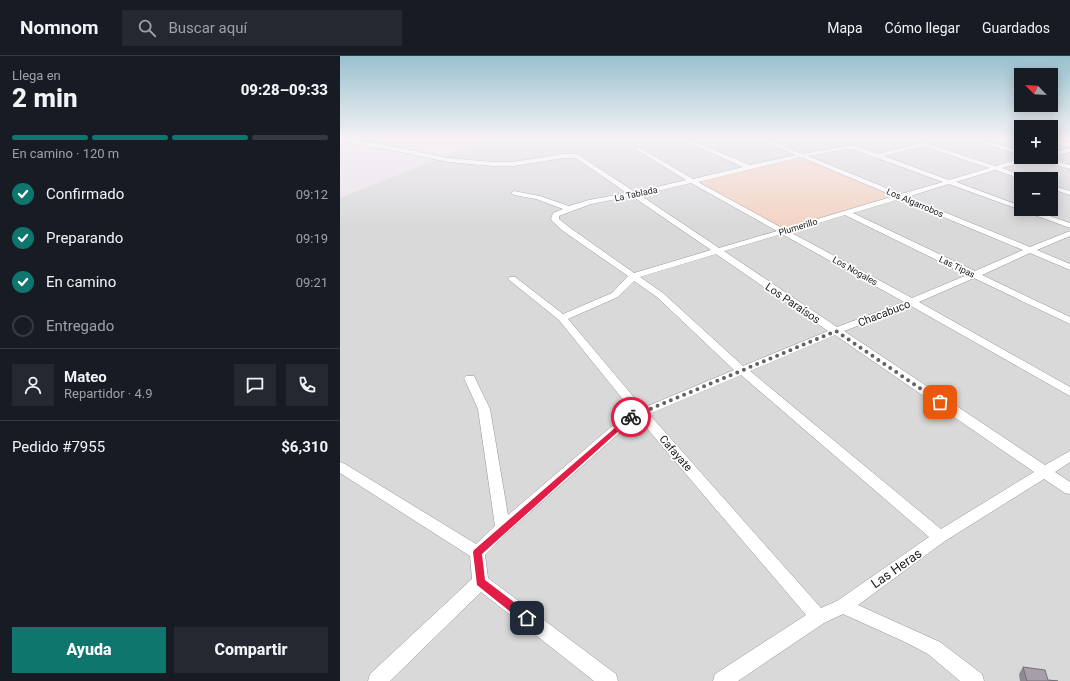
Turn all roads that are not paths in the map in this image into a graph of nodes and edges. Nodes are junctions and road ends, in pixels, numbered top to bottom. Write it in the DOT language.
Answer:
graph roads {
  1 [pos="592,167"];
  2 [pos="669,167"];
  3 [pos="749,167"];
  4 [pos="831,167"];
  5 [pos="908,167"];
  6 [pos="996,168"];
  7 [pos="1014,174"];
  8 [pos="692,181"];
  9 [pos="949,182"];
  10 [pos="1058,189"];
  11 [pos="514,193"];
  12 [pos="1070,193"];
  13 [pos="633,195"];
  14 [pos="898,196"];
  15 [pos="1014,206"];
  16 [pos="567,208"];
  17 [pos="845,212"];
  18 [pos="1042,216"];
  19 [pos="1070,226"];
  20 [pos="783,232"];
  21 [pos="1070,233"];
  22 [pos="1029,250"];
  23 [pos="717,252"];
  24 [pos="1070,267"];
  25 [pos="974,275"];
  26 [pos="633,276"];
  27 [pos="512,278"];
  28 [pos="912,302"];
  29 [pos="562,318"];
  30 [pos="1070,321"];
  31 [pos="836,331"];
  32 [pos="742,370"];
  33 [pos="470,378"];
  34 [pos="1070,392"];
  35 [pos="640,412"];
  36 [pos="1070,456"];
  37 [pos="340,466"];
  38 [pos="1044,472"];
  39 [pos="1070,489"];
  40 [pos="503,528"];
  41 [pos="940,537"];
  42 [pos="477,552"];
  43 [pos="480,582"];
  44 [pos="843,606"];
  45 [pos="818,617"];
  46 [pos="377,681"];
  47 [pos="609,681"];
  48 [pos="722,681"];
  49 [pos="975,681"];
  1 -- 13 [label="street, Los Paraísos"];
  2 -- 8 [label="street, Los Nogales"];
  3 -- 8 [label="street, La Tablada"];
  4 -- 14 [label="street, Los Algarrobos"];
  5 -- 9 [label="street"];
  6 -- 7 [label="street"];
  6 -- 9 [label="street, Plumerillo"];
  8 -- 13 [label="street, La Tablada"];
  8 -- 20 [label="street, Los Nogales"];
  9 -- 14 [label="street, Plumerillo"];
  9 -- 15 [label="street"];
  10 -- 12 [label="street"];
  11 -- 16 [label="street"];
  13 -- 16 [label="street, La Tablada"];
  13 -- 23 [label="street, Los Paraísos"];
  14 -- 17 [label="street, Plumerillo"];
  14 -- 22 [label="street, Los Algarrobos"];
  16 -- 26 [label="street"];
  17 -- 20 [label="street, Plumerillo"];
  17 -- 25 [label="street, Las Tipas"];
  18 -- 19 [label="street"];
  20 -- 23 [label="street, Plumerillo"];
  20 -- 28 [label="street, Los Nogales"];
  21 -- 22 [label="street, Chacabuco"];
  22 -- 24 [label="street, Los Algarrobos"];
  22 -- 25 [label="street, Chacabuco"];
  23 -- 26 [label="street, Plumerillo"];
  23 -- 31 [label="street, Los Paraísos"];
  25 -- 28 [label="street, Chacabuco"];
  25 -- 30 [label="street, Las Tipas"];
  26 -- 29 [label="street"];
  26 -- 32 [label="street"];
  27 -- 29 [label="street, Cafayate"];
  28 -- 31 [label="street, Chacabuco"];
  28 -- 34 [label="street, Los Nogales"];
  29 -- 35 [label="street, Cafayate"];
  31 -- 32 [label="street, Chacabuco"];
  31 -- 38 [label="street, Los Paraísos"];
  32 -- 35 [label="street, Chacabuco"];
  32 -- 41 [label="street"];
  33 -- 40 [label="street"];
  35 -- 40 [label="street, Chacabuco"];
  35 -- 45 [label="street, Cafayate"];
  36 -- 38 [label="street, Las Heras"];
  37 -- 42 [label="street"];
  38 -- 39 [label="street, Los Paraísos"];
  38 -- 41 [label="street, Las Heras"];
  40 -- 42 [label="street, Chacabuco"];
  41 -- 44 [label="street, Las Heras"];
  42 -- 43 [label="street"];
  43 -- 46 [label="street"];
  43 -- 47 [label="street"];
  44 -- 45 [label="street, Las Heras"];
  44 -- 49 [label="street"];
  45 -- 48 [label="street, Las Heras"];
}
